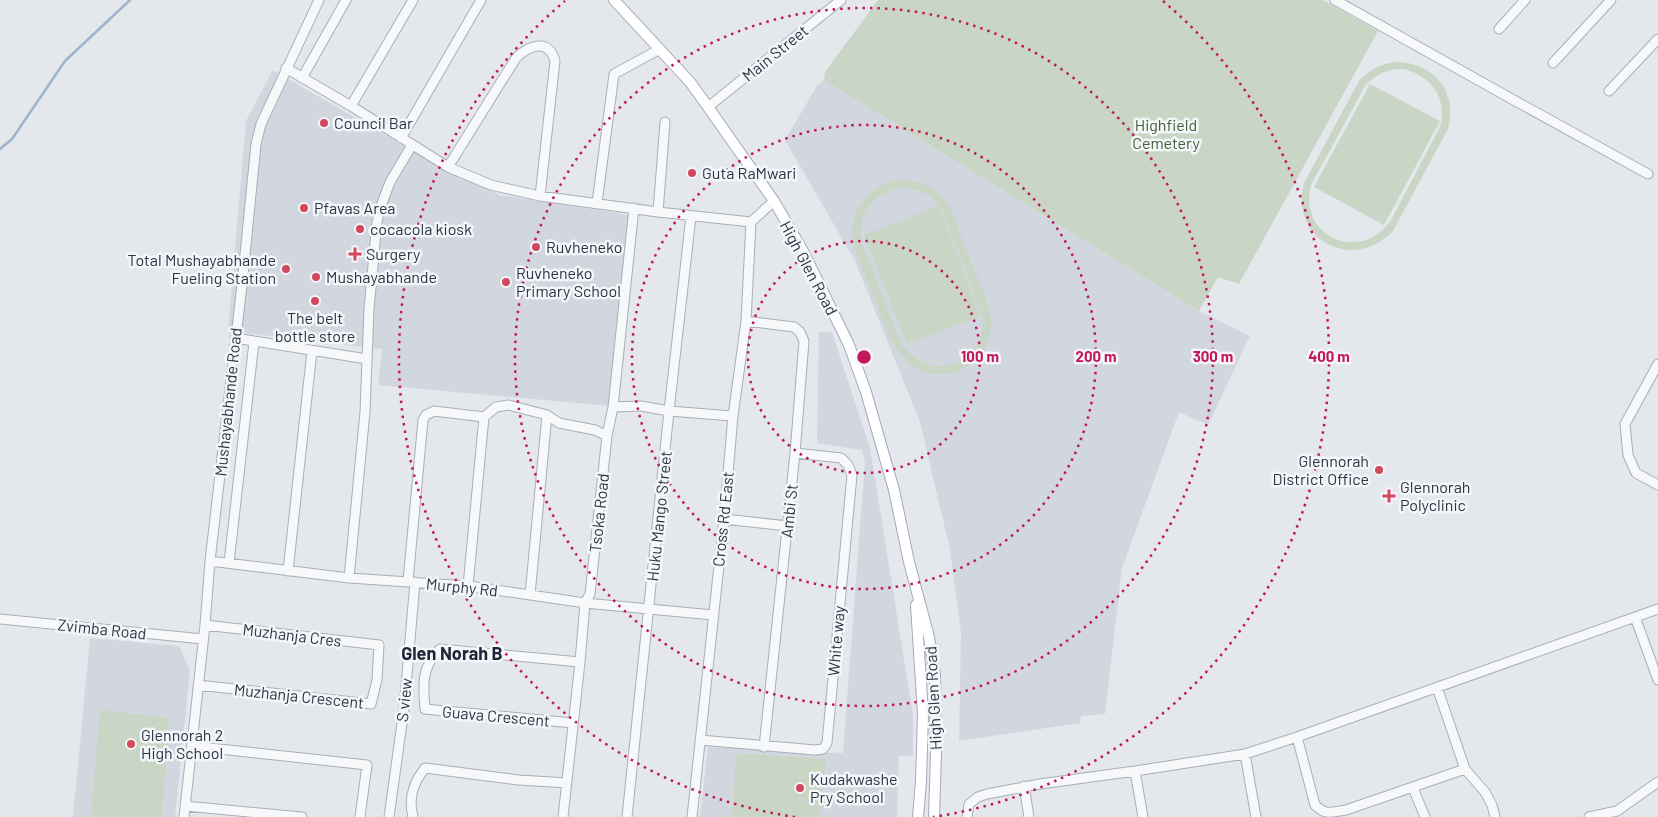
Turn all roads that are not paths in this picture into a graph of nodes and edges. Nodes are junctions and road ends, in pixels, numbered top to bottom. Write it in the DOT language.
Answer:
graph roads {
  1 [pos="319,0"];
  2 [pos="346,0"];
  3 [pos="413,0"];
  4 [pos="481,0"];
  5 [pos="614,0"];
  6 [pos="841,0"];
  7 [pos="1335,0"];
  8 [pos="1525,0"];
  9 [pos="1611,0"];
  10 [pos="1498,29"];
  11 [pos="1658,39"];
  12 [pos="660,49"];
  13 [pos="1553,64"];
  14 [pos="286,68"];
  15 [pos="302,78"];
  16 [pos="1609,90"];
  17 [pos="351,106"];
  18 [pos="708,107"];
  19 [pos="665,122"];
  20 [pos="401,138"];
  21 [pos="412,145"];
  22 [pos="448,167"];
  23 [pos="1648,174"];
  24 [pos="540,196"];
  25 [pos="774,201"];
  26 [pos="597,203"];
  27 [pos="634,208"];
  28 [pos="658,212"];
  29 [pos="692,216"];
  30 [pos="751,222"];
  31 [pos="746,321"];
  32 [pos="235,338"];
  33 [pos="254,342"];
  34 [pos="312,351"];
  35 [pos="367,359"];
  36 [pos="1658,364"];
  37 [pos="613,407"];
  38 [pos="669,411"];
  39 [pos="547,415"];
  40 [pos="733,416"];
  41 [pos="484,417"];
  42 [pos="607,436"];
  43 [pos="796,453"];
  44 [pos="1658,485"];
  45 [pos="724,519"];
  46 [pos="788,526"];
  47 [pos="210,561"];
  48 [pos="229,563"];
  49 [pos="288,571"];
  50 [pos="349,578"];
  51 [pos="411,582"];
  52 [pos="914,582"];
  53 [pos="468,586"];
  54 [pos="530,595"];
  55 [pos="585,603"];
  56 [pos="649,609"];
  57 [pos="1658,609"];
  58 [pos="713,615"];
  59 [pos="1635,617"];
  60 [pos="0,619"];
  61 [pos="205,625"];
  62 [pos="203,639"];
  63 [pos="379,646"];
  64 [pos="580,662"];
  65 [pos="1658,678"];
  66 [pos="198,685"];
  67 [pos="1437,686"];
  68 [pos="573,723"];
  69 [pos="1297,738"];
  70 [pos="700,740"];
  71 [pos="192,746"];
  72 [pos="764,747"];
  73 [pos="1245,754"];
  74 [pos="1465,769"];
  75 [pos="1136,771"];
  76 [pos="1658,782"];
  77 [pos="567,783"];
  78 [pos="1024,786"];
  79 [pos="1413,788"];
  80 [pos="186,806"];
  81 [pos="1617,814"];
  82 [pos="184,817"];
  83 [pos="302,817"];
  84 [pos="360,817"];
  85 [pos="389,817"];
  86 [pos="413,817"];
  87 [pos="562,817"];
  88 [pos="627,817"];
  89 [pos="692,817"];
  90 [pos="918,817"];
  91 [pos="934,817"];
  92 [pos="966,817"];
  93 [pos="1028,817"];
  94 [pos="1143,817"];
  95 [pos="1256,817"];
  96 [pos="1425,817"];
  97 [pos="1495,817"];
  98 [pos="1589,817"];
  1 -- 14 [label="street, Mushayabhande Road"];
  2 -- 15 [label="street"];
  3 -- 17 [label="street"];
  4 -- 20 [label="street"];
  5 -- 12 [label="main road, High Glen Road"];
  6 -- 18 [label="street, Main Street"];
  7 -- 23 [label="street"];
  8 -- 10 [label="street"];
  9 -- 13 [label="street"];
  11 -- 16 [label="street"];
  12 -- 18 [label="main road, High Glen Road"];
  12 -- 26 [label="street"];
  14 -- 15 [label="street"];
  14 -- 32 [label="street, Mushayabhande Road"];
  15 -- 17 [label="street"];
  17 -- 20 [label="street"];
  18 -- 25 [label="main road, High Glen Road"];
  19 -- 28 [label="street"];
  20 -- 21 [label="street"];
  21 -- 22 [label="street"];
  21 -- 35 [label="street"];
  22 -- 24 [label="street"];
  22 -- 24 [label="street"];
  24 -- 26 [label="street"];
  25 -- 30 [label="street"];
  25 -- 52 [label="main road, High Glen Road"];
  26 -- 27 [label="street"];
  27 -- 28 [label="street"];
  27 -- 37 [label="street, Tsoka Road"];
  28 -- 29 [label="street"];
  29 -- 30 [label="street"];
  29 -- 38 [label="street, Huku Mango Street"];
  30 -- 31 [label="street, Cross Rd East"];
  31 -- 40 [label="street, Cross Rd East"];
  31 -- 43 [label="street, Ambi St"];
  32 -- 33 [label="street"];
  32 -- 47 [label="street, Mushayabhande Road"];
  33 -- 34 [label="street"];
  33 -- 48 [label="street"];
  34 -- 35 [label="street"];
  34 -- 49 [label="street"];
  35 -- 50 [label="street"];
  36 -- 44 [label="street"];
  37 -- 38 [label="street"];
  37 -- 42 [label="street, Tsoka Road"];
  38 -- 40 [label="street"];
  38 -- 56 [label="street, Huku Mango Street"];
  39 -- 41 [label="street"];
  39 -- 42 [label="street"];
  39 -- 54 [label="street"];
  40 -- 45 [label="street, Cross Rd East"];
  41 -- 51 [label="street, S view"];
  41 -- 53 [label="street"];
  42 -- 55 [label="street, Tsoka Road"];
  43 -- 46 [label="street, Ambi St"];
  43 -- 72 [label="street, White way"];
  45 -- 46 [label="street"];
  45 -- 58 [label="street, Cross Rd East"];
  46 -- 72 [label="street, Ambi St"];
  47 -- 48 [label="street, Murphy Rd"];
  47 -- 61 [label="street, Mushayabhande Road"];
  48 -- 49 [label="street, Murphy Rd"];
  49 -- 50 [label="street, Murphy Rd"];
  50 -- 51 [label="street, Murphy Rd"];
  51 -- 53 [label="street, Murphy Rd"];
  51 -- 85 [label="street, S view"];
  52 -- 90 [label="main road, High Glen Road"];
  52 -- 91 [label="main road, High Glen Road"];
  53 -- 54 [label="street, Murphy Rd"];
  54 -- 55 [label="street, Murphy Rd"];
  55 -- 56 [label="street, Murphy Rd"];
  55 -- 64 [label="street, Tsoka Road"];
  56 -- 58 [label="street, Murphy Rd"];
  56 -- 88 [label="street, Huku Mango Street"];
  57 -- 59 [label="street"];
  58 -- 70 [label="street, Cross Rd East"];
  59 -- 65 [label="street"];
  59 -- 67 [label="street"];
  60 -- 62 [label="street, Zvimba Road"];
  61 -- 62 [label="street, Mushayabhande Road"];
  61 -- 63 [label="street, Muzhanja Cres"];
  62 -- 66 [label="street, Mushayabhande Road"];
  63 -- 66 [label="street, Muzhanja Crescent"];
  64 -- 68 [label="street, Tsoka Road"];
  64 -- 68 [label="street, Guava Crescent"];
  66 -- 71 [label="street, Mushayabhande Road"];
  67 -- 69 [label="street"];
  67 -- 74 [label="street"];
  68 -- 77 [label="street, Tsoka Road"];
  69 -- 73 [label="street"];
  69 -- 79 [label="street"];
  70 -- 72 [label="street, White way"];
  70 -- 89 [label="street, Cross Rd East"];
  71 -- 80 [label="street, Mushayabhande Road"];
  71 -- 84 [label="street"];
  73 -- 75 [label="street"];
  73 -- 95 [label="street"];
  74 -- 79 [label="street"];
  74 -- 97 [label="street"];
  75 -- 78 [label="street"];
  75 -- 94 [label="street"];
  76 -- 81 [label="street"];
  77 -- 86 [label="street"];
  77 -- 87 [label="street, Tsoka Road"];
  78 -- 92 [label="street"];
  78 -- 93 [label="street"];
  79 -- 96 [label="street"];
  80 -- 82 [label="street, Mushayabhande Road"];
  80 -- 83 [label="street"];
  81 -- 98 [label="street"];
}
